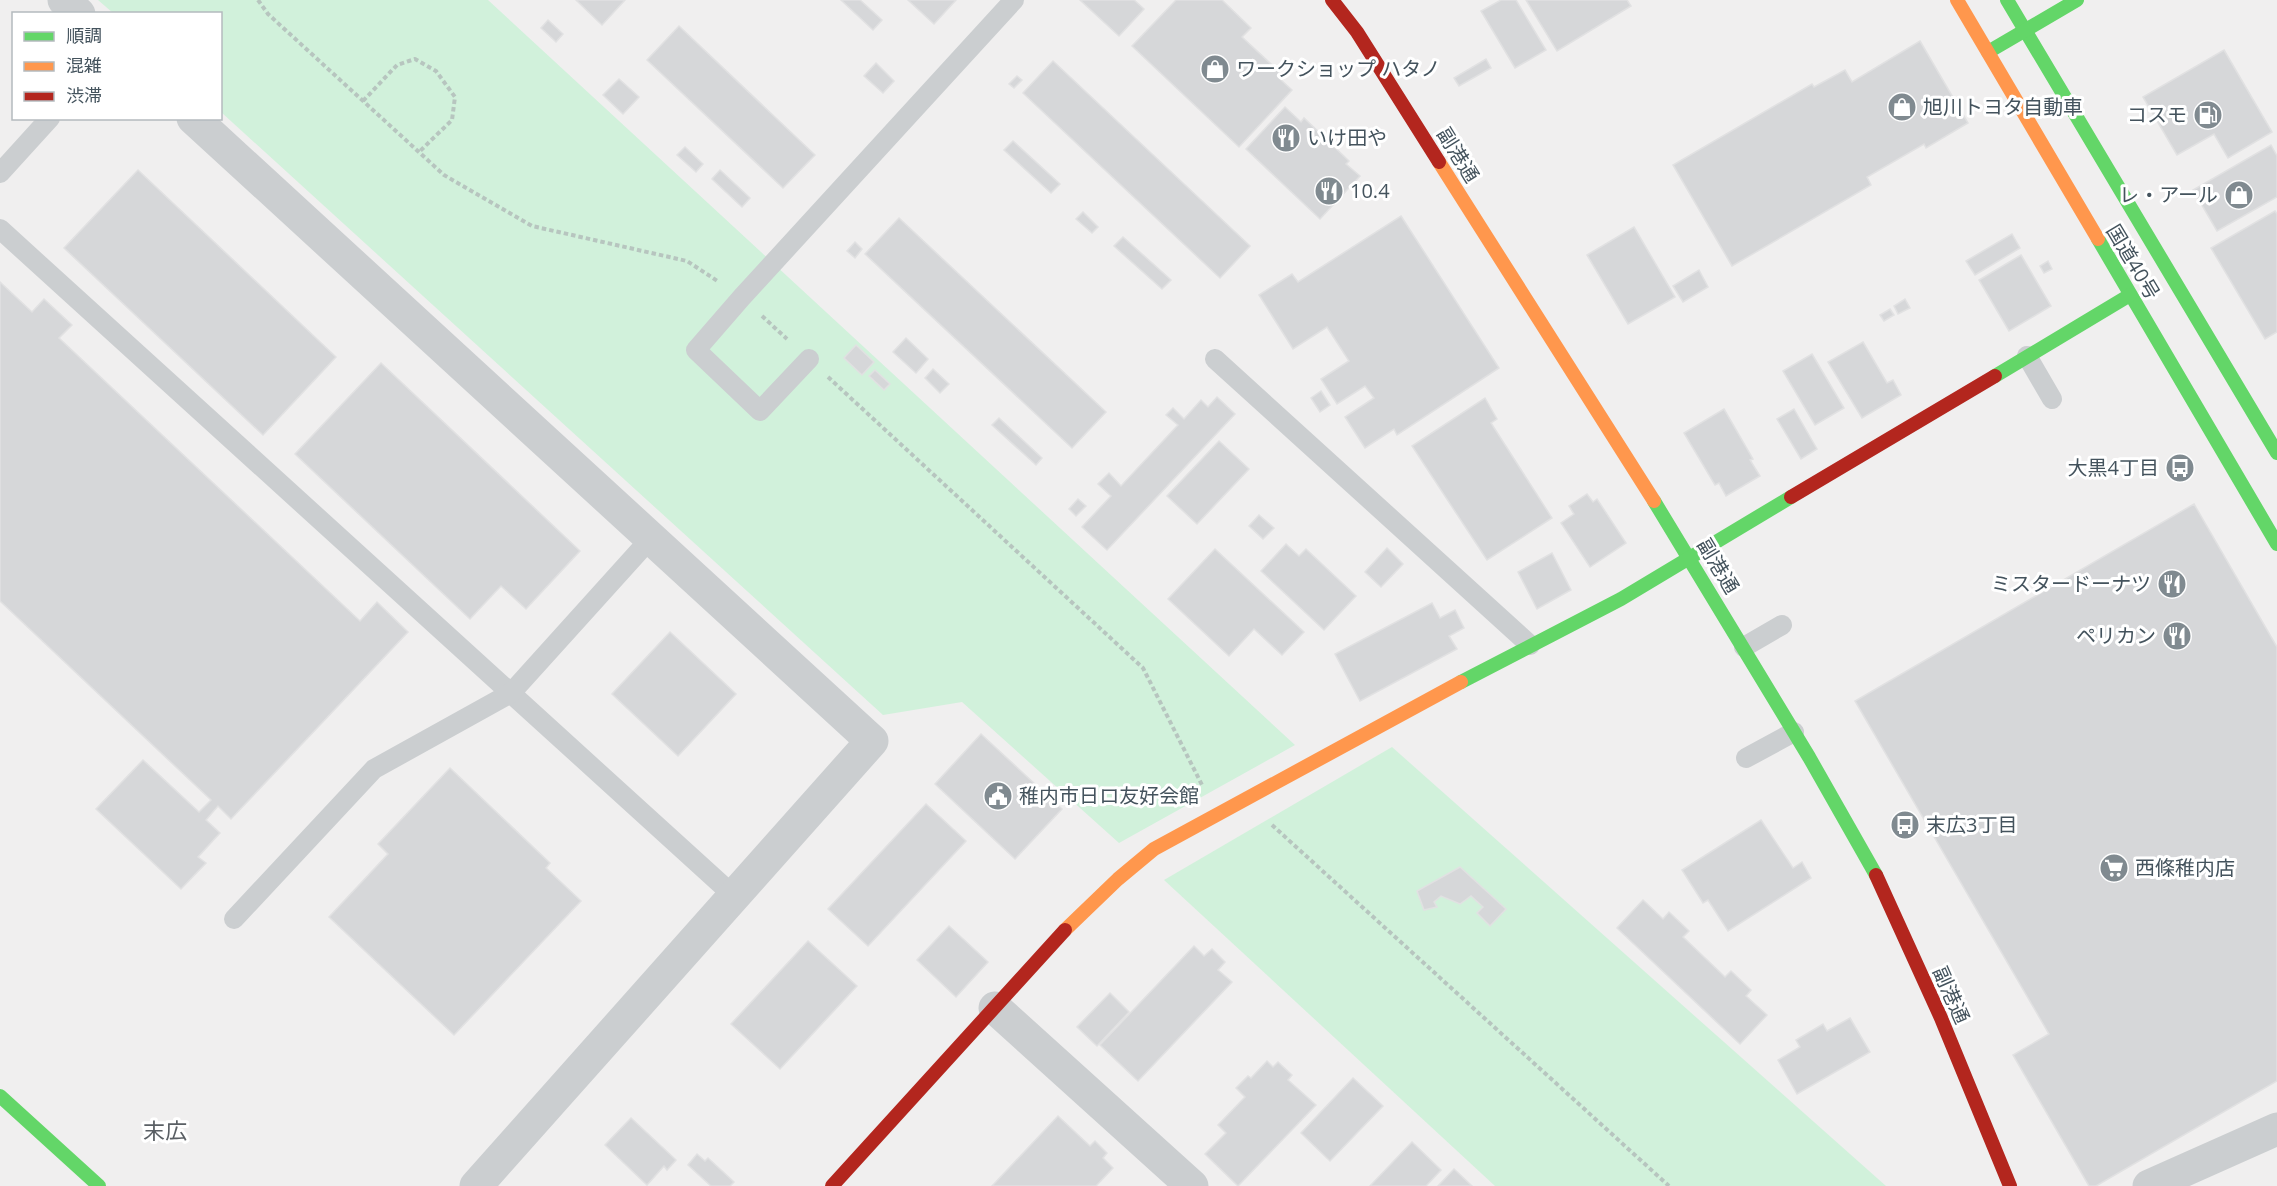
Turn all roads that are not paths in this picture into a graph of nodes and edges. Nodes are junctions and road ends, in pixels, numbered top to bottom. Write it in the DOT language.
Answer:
graph roads {
  1 [pos="64,0"];
  2 [pos="1014,0"];
  3 [pos="1332,0"];
  4 [pos="2007,0"];
  5 [pos="2077,0"];
  6 [pos="1960,1"];
  7 [pos="77,12"];
  8 [pos="2025,30"];
  9 [pos="1988,52"];
  10 [pos="48,120"];
  11 [pos="195,120"];
  12 [pos="0,173"];
  13 [pos="0,229"];
  14 [pos="2130,295"];
  15 [pos="2027,356"];
  16 [pos="1215,358"];
  17 [pos="809,359"];
  18 [pos="2052,399"];
  19 [pos="2277,453"];
  20 [pos="651,538"];
  21 [pos="2277,544"];
  22 [pos="1691,559"];
  23 [pos="1782,625"];
  24 [pos="1530,645"];
  25 [pos="1744,647"];
  26 [pos="511,693"];
  27 [pos="1794,732"];
  28 [pos="1746,758"];
  29 [pos="734,896"];
  30 [pos="234,919"];
  31 [pos="995,1008"];
  32 [pos="0,1096"];
  33 [pos="2277,1129"];
  34 [pos="99,1186"];
  35 [pos="476,1186"];
  36 [pos="832,1186"];
  37 [pos="1192,1186"];
  38 [pos="2010,1186"];
  39 [pos="2149,1186"];
  1 -- 7 [label="street"];
  2 -- 17 [label="lane"];
  3 -- 22 [label="main road, 副港通"];
  4 -- 8 [label="main road, 国道40号"];
  5 -- 8 [label="main road"];
  6 -- 9 [label="main road, 国道40号"];
  8 -- 9 [label="main road"];
  8 -- 19 [label="main road, 国道40号"];
  9 -- 14 [label="main road, 国道40号"];
  10 -- 12 [label="lane"];
  11 -- 20 [label="street"];
  13 -- 26 [label="lane"];
  14 -- 15 [label="main road"];
  14 -- 21 [label="main road, 国道40号"];
  15 -- 18 [label="lane"];
  15 -- 22 [label="main road"];
  16 -- 24 [label="lane"];
  20 -- 26 [label="lane"];
  20 -- 29 [label="street"];
  22 -- 24 [label="main road"];
  22 -- 25 [label="main road, 副港通"];
  23 -- 25 [label="lane"];
  24 -- 31 [label="main road"];
  25 -- 27 [label="main road, 副港通"];
  26 -- 29 [label="lane"];
  26 -- 30 [label="lane"];
  27 -- 28 [label="lane"];
  27 -- 38 [label="main road, 副港通"];
  29 -- 35 [label="street"];
  31 -- 36 [label="main road"];
  31 -- 37 [label="street"];
  32 -- 34 [label="main road"];
  33 -- 39 [label="street"];
}
